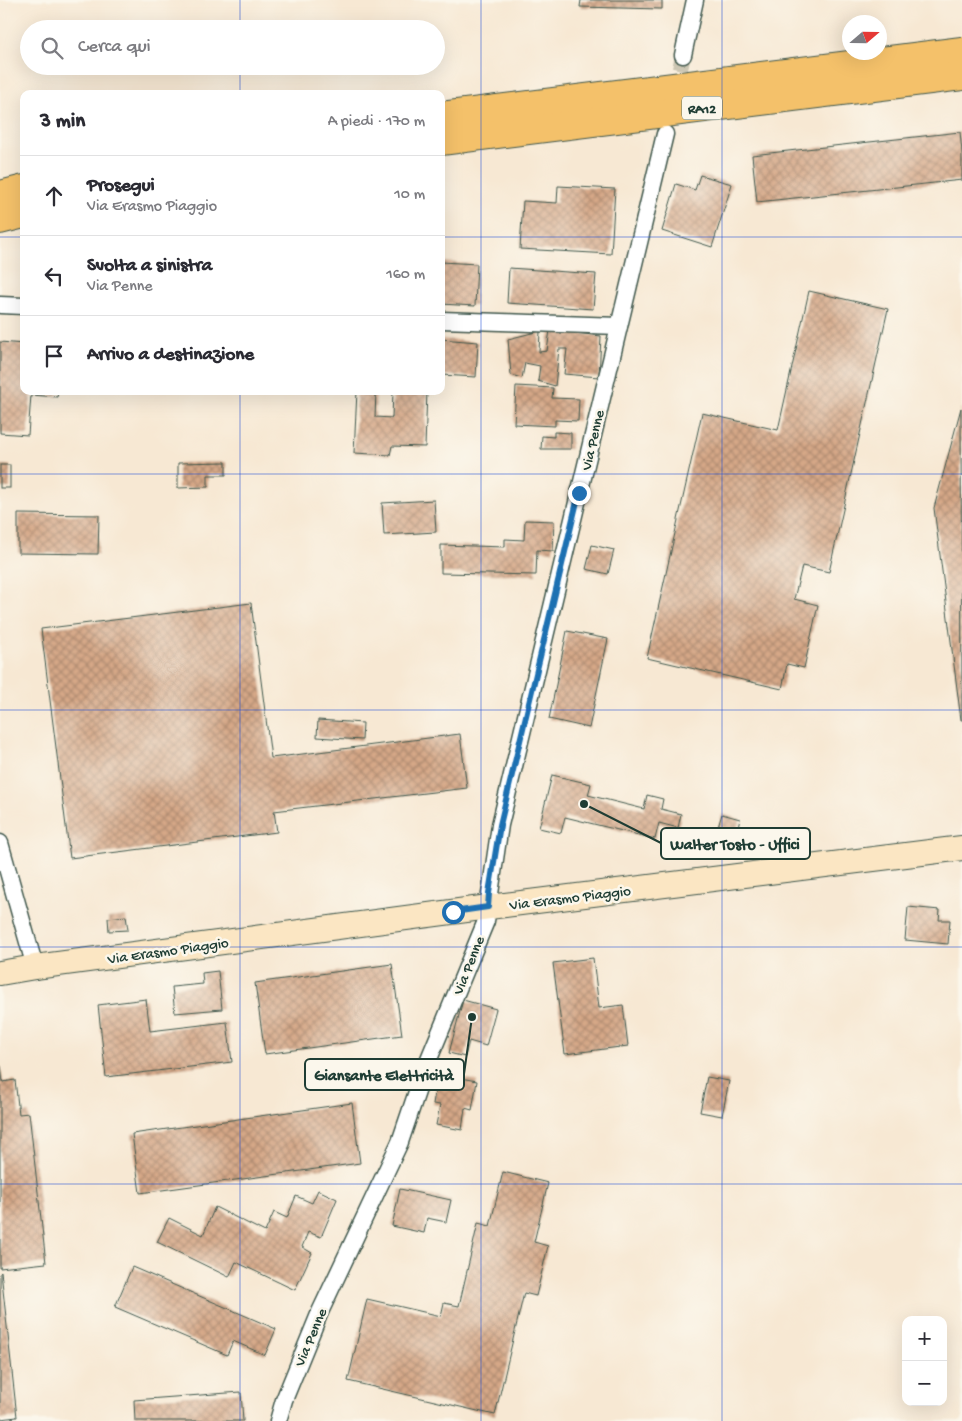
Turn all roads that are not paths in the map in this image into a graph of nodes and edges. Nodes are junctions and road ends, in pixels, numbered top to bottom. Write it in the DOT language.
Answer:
graph roads {
  1 [pos="695,0"];
  2 [pos="962,51"];
  3 [pos="684,55"];
  4 [pos="962,76"];
  5 [pos="445,116"];
  6 [pos="665,134"];
  7 [pos="445,141"];
  8 [pos="20,190"];
  9 [pos="0,195"];
  10 [pos="20,215"];
  11 [pos="0,220"];
  12 [pos="0,305"];
  13 [pos="20,306"];
  14 [pos="445,320"];
  15 [pos="619,326"];
  16 [pos="0,843"];
  17 [pos="962,848"];
  18 [pos="488,907"];
  19 [pos="35,967"];
  20 [pos="0,973"];
  21 [pos="278,1421"];
  1 -- 3 [label="street"];
  2 -- 5 [label="highway, RA12"];
  4 -- 7 [label="highway, RA12"];
  6 -- 15 [label="street, Via Penne"];
  8 -- 9 [label="highway"];
  10 -- 11 [label="highway"];
  12 -- 13 [label="street"];
  14 -- 15 [label="street"];
  15 -- 18 [label="street, Via Penne"];
  16 -- 19 [label="street"];
  17 -- 18 [label="street, Via Erasmo Piaggio"];
  18 -- 19 [label="street, Via Erasmo Piaggio"];
  18 -- 21 [label="street, Via Penne"];
  19 -- 20 [label="street, Via Erasmo Piaggio"];
}
